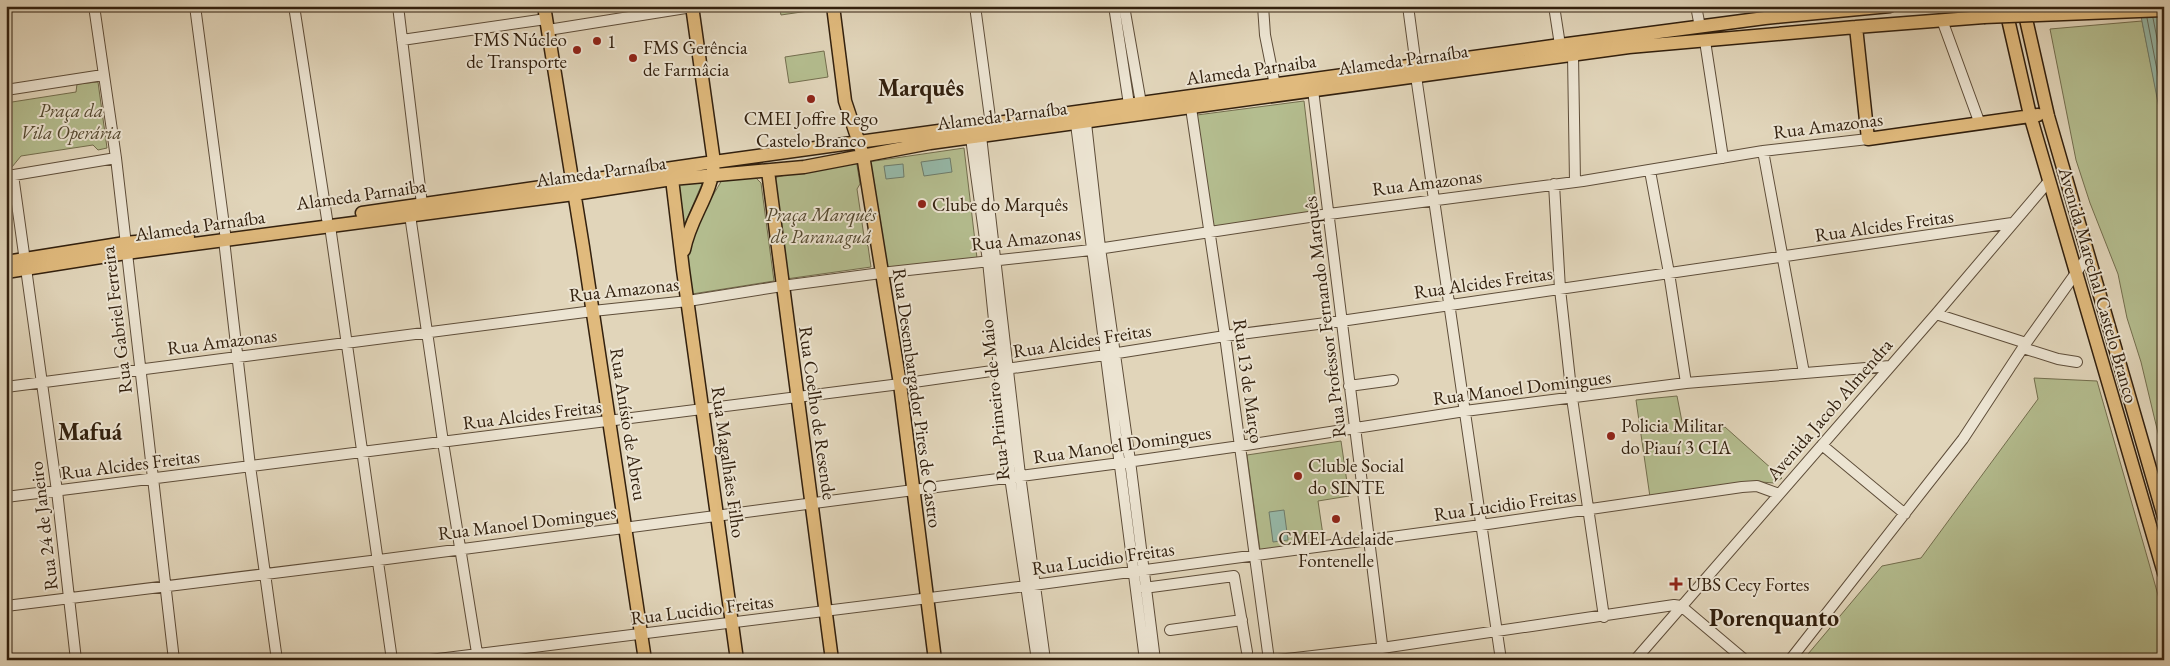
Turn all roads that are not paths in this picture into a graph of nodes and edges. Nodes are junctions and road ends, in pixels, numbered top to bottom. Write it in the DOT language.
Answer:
graph roads {
  1 [pos="94,6"];
  2 [pos="195,6"];
  3 [pos="294,6"];
  4 [pos="398,6"];
  5 [pos="544,6"];
  6 [pos="833,6"];
  7 [pos="975,6"];
  8 [pos="1114,6"];
  9 [pos="1124,6"];
  10 [pos="1264,6"];
  11 [pos="1408,6"];
  12 [pos="1554,6"];
  13 [pos="1696,6"];
  14 [pos="1819,6"];
  15 [pos="1890,6"];
  16 [pos="2005,6"];
  17 [pos="2023,6"];
  18 [pos="692,7"];
  19 [pos="2164,10"];
  20 [pos="1765,18"];
  21 [pos="1942,20"];
  22 [pos="547,25"];
  23 [pos="1856,26"];
  24 [pos="1700,27"];
  25 [pos="402,40"];
  26 [pos="1705,41"];
  27 [pos="1560,45"];
  28 [pos="1574,55"];
  29 [pos="1416,71"];
  30 [pos="103,75"];
  31 [pos="1275,85"];
  32 [pos="6,90"];
  33 [pos="1313,90"];
  34 [pos="1191,108"];
  35 [pos="1136,110"];
  36 [pos="2030,115"];
  37 [pos="2048,116"];
  38 [pos="1081,123"];
  39 [pos="1980,124"];
  40 [pos="991,125"];
  41 [pos="976,137"];
  42 [pos="1868,139"];
  43 [pos="859,142"];
  44 [pos="1763,151"];
  45 [pos="863,155"];
  46 [pos="116,158"];
  47 [pos="1723,158"];
  48 [pos="714,168"];
  49 [pos="768,171"];
  50 [pos="1650,171"];
  51 [pos="10,176"];
  52 [pos="672,179"];
  53 [pos="2048,181"];
  54 [pos="1575,182"];
  55 [pos="1554,184"];
  56 [pos="573,189"];
  57 [pos="1434,200"];
  58 [pos="422,204"];
  59 [pos="1329,214"];
  60 [pos="410,215"];
  61 [pos="328,223"];
  62 [pos="2012,223"];
  63 [pos="1209,233"];
  64 [pos="224,236"];
  65 [pos="126,248"];
  66 [pos="1096,249"];
  67 [pos="2088,256"];
  68 [pos="1782,257"];
  69 [pos="992,261"];
  70 [pos="6,262"];
  71 [pos="26,264"];
  72 [pos="683,270"];
  73 [pos="6,272"];
  74 [pos="881,273"];
  75 [pos="1669,273"];
  76 [pos="2075,274"];
  77 [pos="782,286"];
  78 [pos="1560,289"];
  79 [pos="688,301"];
  80 [pos="1450,305"];
  81 [pos="593,311"];
  82 [pos="1936,314"];
  83 [pos="1341,321"];
  84 [pos="428,333"];
  85 [pos="1225,336"];
  86 [pos="348,343"];
  87 [pos="2025,346"];
  88 [pos="1110,354"];
  89 [pos="237,358"];
  90 [pos="2077,362"];
  91 [pos="1890,366"];
  92 [pos="1854,369"];
  93 [pos="139,370"];
  94 [pos="1003,370"];
  95 [pos="1804,373"];
  96 [pos="1393,380"];
  97 [pos="42,382"];
  98 [pos="1876,382"];
  99 [pos="1686,383"];
  100 [pos="900,384"];
  101 [pos="1349,386"];
  102 [pos="6,387"];
  103 [pos="798,398"];
  104 [pos="1572,398"];
  105 [pos="704,410"];
  106 [pos="1465,410"];
  107 [pos="610,422"];
  108 [pos="1354,428"];
  109 [pos="443,442"];
  110 [pos="1822,445"];
  111 [pos="1240,446"];
  112 [pos="362,452"];
  113 [pos="1125,462"];
  114 [pos="250,466"];
  115 [pos="1015,476"];
  116 [pos="154,478"];
  117 [pos="912,489"];
  118 [pos="57,491"];
  119 [pos="1779,494"];
  120 [pos="6,497"];
  121 [pos="811,504"];
  122 [pos="1588,510"];
  123 [pos="1905,514"];
  124 [pos="718,516"];
  125 [pos="2164,517"];
  126 [pos="1481,525"];
  127 [pos="626,528"];
  128 [pos="1369,540"];
  129 [pos="459,548"];
  130 [pos="1255,555"];
  131 [pos="379,560"];
  132 [pos="1138,570"];
  133 [pos="2164,573"];
  134 [pos="265,574"];
  135 [pos="1031,585"];
  136 [pos="164,586"];
  137 [pos="1144,588"];
  138 [pos="69,597"];
  139 [pos="927,599"];
  140 [pos="6,606"];
  141 [pos="1681,606"];
  142 [pos="827,612"];
  143 [pos="1604,616"];
  144 [pos="1242,620"];
  145 [pos="732,622"];
  146 [pos="1170,630"];
  147 [pos="1497,632"];
  148 [pos="642,634"];
  149 [pos="1382,648"];
  150 [pos="1247,652"];
  151 [pos="477,656"];
  152 [pos="76,660"];
  153 [pos="174,660"];
  154 [pos="277,660"];
  155 [pos="392,660"];
  156 [pos="430,660"];
  157 [pos="645,660"];
  158 [pos="737,660"];
  159 [pos="832,660"];
  160 [pos="934,660"];
  161 [pos="1037,660"];
  162 [pos="1046,660"];
  163 [pos="1145,660"];
  164 [pos="1154,660"];
  165 [pos="1269,660"];
  166 [pos="1278,660"];
  167 [pos="1384,660"];
  168 [pos="1501,660"];
  169 [pos="1635,660"];
  170 [pos="1745,660"];
  171 [pos="1790,660"];
  1 -- 30 [label="street, Rua Gabriel Ferreira"];
  2 -- 64 [label="street"];
  3 -- 61 [label="street"];
  4 -- 25 [label="street"];
  5 -- 22 [label="main road, Rua Anísio de Abreu"];
  6 -- 43 [label="main road"];
  7 -- 40 [label="street"];
  8 -- 35 [label="street"];
  9 -- 35 [label="street"];
  10 -- 31 [label="street"];
  11 -- 29 [label="street"];
  12 -- 27 [label="street"];
  13 -- 24 [label="street"];
  14 -- 20 [label="street, Alameda Parnaiba"];
  15 -- 20 [label="main road, Alameda Parnaiba"];
  16 -- 36 [label="main road, Avenida Marechal Castelo Branco"];
  17 -- 37 [label="main road, Avenida Marechal Castelo Branco"];
  18 -- 22 [label="street"];
  18 -- 48 [label="main road, Rua Magalhães Filho"];
  19 -- 21 [label="main road, Alameda Parnaíba, bridge"];
  20 -- 24 [label="main road, Alameda Parnaiba"];
  21 -- 23 [label="main road, Alameda Parnaíba"];
  21 -- 39 [label="street"];
  22 -- 25 [label="street"];
  22 -- 56 [label="main road, Rua Anísio de Abreu"];
  23 -- 26 [label="main road, Alameda Parnaíba"];
  23 -- 42 [label="main road"];
  24 -- 27 [label="main road, Alameda Parnaiba"];
  25 -- 58 [label="street"];
  26 -- 28 [label="main road, Alameda Parnaíba"];
  26 -- 47 [label="street"];
  27 -- 29 [label="main road, Alameda Parnaiba"];
  28 -- 29 [label="main road, Alameda Parnaíba"];
  28 -- 54 [label="street"];
  29 -- 31 [label="main road, Alameda Parnaiba"];
  29 -- 33 [label="main road, Alameda Parnaíba"];
  29 -- 57 [label="street"];
  30 -- 32 [label="street"];
  30 -- 46 [label="street, Rua Gabriel Ferreira"];
  31 -- 35 [label="main road, Alameda Parnaiba"];
  33 -- 34 [label="main road, Alameda Parnaíba"];
  33 -- 59 [label="street, Rua Professor Fernando Marquês"];
  34 -- 35 [label="main road, Alameda Parnaíba"];
  34 -- 63 [label="street, Rua 13 de Março"];
  35 -- 38 [label="main road, Alameda Parnaíba"];
  35 -- 40 [label="main road, Alameda Parnaíba"];
  36 -- 37 [label="main road, Rua Amazonas"];
  36 -- 39 [label="main road, Rua Amazonas"];
  36 -- 53 [label="main road, Avenida Marechal Castelo Branco"];
  37 -- 67 [label="main road, Avenida Marechal Castelo Branco"];
  38 -- 41 [label="main road, Alameda Parnaíba"];
  38 -- 66 [label="street"];
  39 -- 42 [label="main road, Rua Amazonas"];
  40 -- 43 [label="main road, Alameda Parnaíba"];
  41 -- 45 [label="main road, Alameda Parnaíba"];
  41 -- 69 [label="street, Rua Primeiro de Maio"];
  42 -- 44 [label="street, Rua Amazonas"];
  43 -- 45 [label="main road, Rua Desembargador Pires de Castro"];
  43 -- 48 [label="main road, Alameda Parnaíba"];
  44 -- 47 [label="street, Rua Amazonas"];
  44 -- 68 [label="street"];
  45 -- 49 [label="main road, Alameda Parnaíba"];
  45 -- 74 [label="main road, Rua Desembargador Pires de Castro"];
  46 -- 51 [label="street"];
  46 -- 65 [label="street, Rua Gabriel Ferreira"];
  47 -- 50 [label="street, Rua Amazonas"];
  48 -- 49 [label="main road, Alameda Parnaíba"];
  48 -- 52 [label="main road, Alameda Parnaíba"];
  48 -- 56 [label="main road, Alameda Parnaíba"];
  48 -- 72 [label="main road, Rua Magalhães Filho"];
  49 -- 77 [label="main road, Rua Coelho de Resende"];
  50 -- 54 [label="street, Rua Amazonas"];
  50 -- 75 [label="street"];
  51 -- 71 [label="street, Rua 24 de Janeiro"];
  52 -- 56 [label="main road, Alameda Parnaíba"];
  52 -- 72 [label="main road, Rua Magalhães Filho"];
  53 -- 62 [label="street, Avenida Jacob Almendra"];
  53 -- 76 [label="main road, Avenida Marechal Castelo Branco"];
  54 -- 55 [label="street, Rua Amazonas"];
  55 -- 57 [label="street, Rua Amazonas"];
  55 -- 78 [label="street"];
  56 -- 58 [label="main road, Alameda Parnaiba"];
  56 -- 60 [label="main road, Alameda Parnaíba"];
  56 -- 81 [label="main road, Rua Anísio de Abreu"];
  57 -- 59 [label="street, Rua Amazonas"];
  57 -- 80 [label="street"];
  58 -- 61 [label="main road, Alameda Parnaiba"];
  59 -- 63 [label="street, Rua Amazonas"];
  59 -- 83 [label="street, Rua Professor Fernando Marquês"];
  60 -- 61 [label="main road, Alameda Parnaíba"];
  60 -- 84 [label="street"];
  61 -- 64 [label="main road, Alameda Parnaíba"];
  61 -- 86 [label="street"];
  62 -- 68 [label="street, Rua Alcides Freitas"];
  62 -- 82 [label="street, Avenida Jacob Almendra"];
  63 -- 66 [label="street, Rua Amazonas"];
  63 -- 85 [label="street, Rua 13 de Março"];
  64 -- 65 [label="main road, Alameda Parnaíba"];
  64 -- 89 [label="street"];
  65 -- 71 [label="main road, Alameda Parnaíba"];
  65 -- 93 [label="street, Rua Gabriel Ferreira"];
  66 -- 69 [label="street, Rua Amazonas"];
  66 -- 88 [label="street"];
  67 -- 76 [label="street"];
  67 -- 125 [label="main road, Avenida Marechal Castelo Branco"];
  68 -- 75 [label="street, Rua Alcides Freitas"];
  68 -- 95 [label="street"];
  69 -- 74 [label="street, Rua Amazonas"];
  69 -- 94 [label="street, Rua Primeiro de Maio"];
  70 -- 71 [label="main road"];
  71 -- 73 [label="main road"];
  71 -- 97 [label="street, Rua 24 de Janeiro"];
  72 -- 79 [label="main road, Rua Magalhães Filho"];
  74 -- 77 [label="street, Rua Amazonas"];
  74 -- 100 [label="main road, Rua Desembargador Pires de Castro"];
  75 -- 78 [label="street, Rua Alcides Freitas"];
  75 -- 99 [label="street"];
  76 -- 87 [label="street"];
  76 -- 133 [label="main road, Avenida Marechal Castelo Branco"];
  77 -- 79 [label="street, Rua Amazonas"];
  77 -- 103 [label="main road, Rua Coelho de Resende"];
  78 -- 80 [label="street, Rua Alcides Freitas"];
  78 -- 104 [label="street"];
  79 -- 81 [label="street, Rua Amazonas"];
  79 -- 105 [label="main road, Rua Magalhães Filho"];
  80 -- 83 [label="street, Rua Alcides Freitas"];
  80 -- 106 [label="street"];
  81 -- 84 [label="street, Rua Amazonas"];
  81 -- 107 [label="main road, Rua Anísio de Abreu"];
  82 -- 87 [label="street"];
  82 -- 91 [label="street, Avenida Jacob Almendra"];
  83 -- 85 [label="street, Rua Alcides Freitas"];
  83 -- 101 [label="street, Rua Professor Fernando Marquês"];
  84 -- 86 [label="street, Rua Amazonas"];
  84 -- 109 [label="street"];
  85 -- 88 [label="street, Rua Alcides Freitas"];
  85 -- 111 [label="street, Rua 13 de Março"];
  86 -- 89 [label="street, Rua Amazonas"];
  86 -- 112 [label="street"];
  87 -- 90 [label="street"];
  87 -- 123 [label="street"];
  88 -- 94 [label="street, Rua Alcides Freitas"];
  88 -- 113 [label="street"];
  89 -- 93 [label="street, Rua Amazonas"];
  89 -- 114 [label="street"];
  91 -- 92 [label="street, Rua Manoel Domingues"];
  91 -- 98 [label="street, Avenida Jacob Almendra"];
  92 -- 95 [label="street, Rua Manoel Domingues"];
  92 -- 98 [label="street"];
  93 -- 97 [label="street, Rua Amazonas"];
  93 -- 116 [label="street, Rua Gabriel Ferreira"];
  94 -- 100 [label="street, Rua Alcides Freitas"];
  94 -- 115 [label="street, Rua Primeiro de Maio"];
  95 -- 99 [label="street, Rua Manoel Domingues"];
  96 -- 101 [label="street"];
  97 -- 102 [label="street, Rua Amazonas"];
  97 -- 118 [label="street, Rua 24 de Janeiro"];
  98 -- 110 [label="street, Avenida Jacob Almendra"];
  99 -- 104 [label="street, Rua Manoel Domingues"];
  100 -- 103 [label="street, Rua Alcides Freitas"];
  100 -- 117 [label="main road, Rua Desembargador Pires de Castro"];
  101 -- 108 [label="street, Rua Professor Fernando Marquês"];
  103 -- 105 [label="street, Rua Alcides Freitas"];
  103 -- 121 [label="main road, Rua Coelho de Resende"];
  104 -- 106 [label="street, Rua Manoel Domingues"];
  104 -- 122 [label="street"];
  105 -- 107 [label="street, Rua Alcides Freitas"];
  105 -- 124 [label="main road, Rua Magalhães Filho"];
  106 -- 108 [label="street, Rua Manoel Domingues"];
  106 -- 126 [label="street"];
  107 -- 109 [label="street, Rua Alcides Freitas"];
  107 -- 127 [label="main road, Rua Anísio de Abreu"];
  108 -- 111 [label="street, Rua Manoel Domingues"];
  108 -- 128 [label="street, Rua Professor Fernando Marquês"];
  109 -- 112 [label="street, Rua Alcides Freitas"];
  109 -- 129 [label="street"];
  110 -- 119 [label="street, Avenida Jacob Almendra"];
  110 -- 123 [label="street"];
  111 -- 113 [label="street, Rua Manoel Domingues"];
  111 -- 130 [label="street, Rua 13 de Março"];
  112 -- 114 [label="street, Rua Alcides Freitas"];
  112 -- 131 [label="street"];
  113 -- 115 [label="street, Rua Manoel Domingues"];
  113 -- 132 [label="street"];
  114 -- 116 [label="street, Rua Alcides Freitas"];
  114 -- 134 [label="street"];
  115 -- 117 [label="street, Rua Manoel Domingues"];
  115 -- 135 [label="street, Rua Primeiro de Maio"];
  116 -- 118 [label="street, Rua Alcides Freitas"];
  116 -- 136 [label="street, Rua Gabriel Ferreira"];
  117 -- 121 [label="street, Rua Manoel Domingues"];
  117 -- 139 [label="main road, Rua Desembargador Pires de Castro"];
  118 -- 120 [label="street, Rua Alcides Freitas"];
  118 -- 138 [label="street, Rua 24 de Janeiro"];
  119 -- 122 [label="street, Rua Lucidio Freitas"];
  119 -- 141 [label="street, Avenida Jacob Almendra"];
  121 -- 124 [label="street, Rua Manoel Domingues"];
  121 -- 142 [label="main road, Rua Coelho de Resende"];
  122 -- 126 [label="street, Rua Lucidio Freitas"];
  122 -- 143 [label="street"];
  123 -- 171 [label="street"];
  124 -- 127 [label="street, Rua Manoel Domingues"];
  124 -- 145 [label="main road, Rua Magalhães Filho"];
  126 -- 128 [label="street, Rua Lucidio Freitas"];
  126 -- 147 [label="street"];
  127 -- 129 [label="street, Rua Manoel Domingues"];
  127 -- 148 [label="main road, Rua Anísio de Abreu"];
  128 -- 130 [label="street, Rua Lucidio Freitas"];
  128 -- 149 [label="street, Rua Professor Fernando Marquês"];
  129 -- 131 [label="street, Rua Manoel Domingues"];
  129 -- 151 [label="street"];
  130 -- 132 [label="street, Rua Lucidio Freitas"];
  130 -- 165 [label="street, Rua 13 de Março"];
  131 -- 134 [label="street, Rua Manoel Domingues"];
  131 -- 155 [label="street"];
  132 -- 135 [label="street, Rua Lucidio Freitas"];
  132 -- 137 [label="street"];
  132 -- 163 [label="street"];
  134 -- 136 [label="street, Rua Manoel Domingues"];
  134 -- 154 [label="street"];
  135 -- 139 [label="street, Rua Lucidio Freitas"];
  135 -- 161 [label="street, Rua Primeiro de Maio"];
  135 -- 162 [label="street, Rua Primeiro de Maio"];
  136 -- 138 [label="street, Rua Manoel Domingues"];
  136 -- 153 [label="street, Rua Gabriel Ferreira"];
  137 -- 144 [label="street"];
  137 -- 164 [label="street"];
  138 -- 140 [label="street, Rua Manoel Domingues"];
  138 -- 152 [label="street, Rua 24 de Janeiro"];
  139 -- 142 [label="street, Rua Lucidio Freitas"];
  139 -- 160 [label="main road, Rua Desembargador Pires de Castro"];
  141 -- 143 [label="street"];
  141 -- 169 [label="street, Avenida Jacob Almendra"];
  141 -- 170 [label="street"];
  142 -- 145 [label="street, Rua Lucidio Freitas"];
  142 -- 159 [label="main road, Rua Coelho de Resende"];
  143 -- 147 [label="street"];
  144 -- 146 [label="street"];
  144 -- 150 [label="street"];
  145 -- 148 [label="street, Rua Lucidio Freitas"];
  145 -- 158 [label="main road, Rua Magalhães Filho"];
  147 -- 149 [label="street"];
  147 -- 168 [label="street"];
  148 -- 151 [label="street, Rua Lucidio Freitas"];
  148 -- 157 [label="main road, Rua Anísio de Abreu"];
  149 -- 166 [label="street"];
  149 -- 167 [label="street, Rua Professor Fernando Marquês"];
  151 -- 156 [label="street, Rua Lucidio Freitas"];
}
